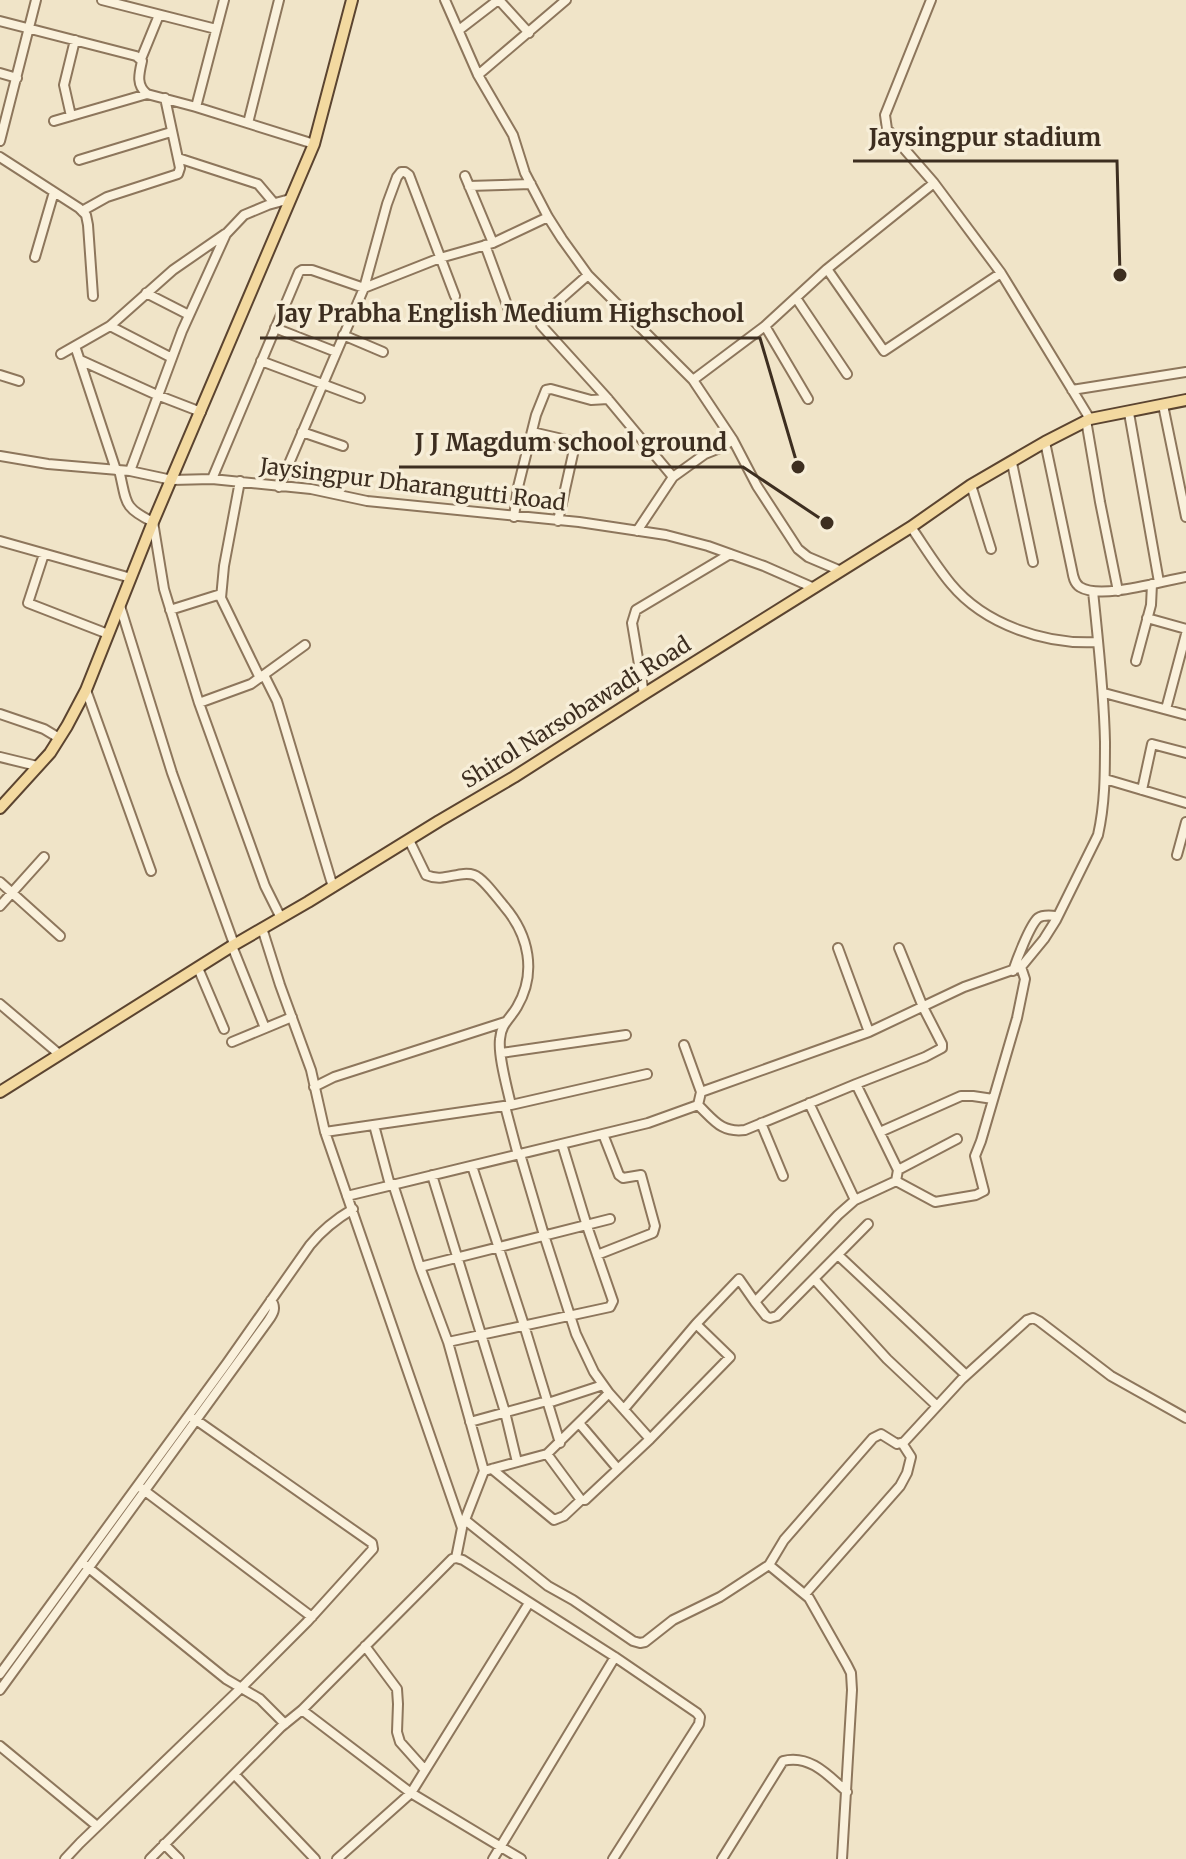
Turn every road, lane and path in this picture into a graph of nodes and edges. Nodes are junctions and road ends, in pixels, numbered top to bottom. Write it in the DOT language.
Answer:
graph roads {
  1 [pos="36,0"];
  2 [pos="102,0"];
  3 [pos="224,0"];
  4 [pos="279,0"];
  5 [pos="352,0"];
  6 [pos="445,0"];
  7 [pos="499,0"];
  8 [pos="566,0"];
  9 [pos="931,0"];
  10 [pos="159,15"];
  11 [pos="0,21"];
  12 [pos="28,28"];
  13 [pos="216,29"];
  14 [pos="459,30"];
  15 [pos="529,33"];
  16 [pos="75,40"];
  17 [pos="141,59"];
  18 [pos="0,73"];
  19 [pos="478,75"];
  20 [pos="17,78"];
  21 [pos="147,94"];
  22 [pos="165,98"];
  23 [pos="196,107"];
  24 [pos="71,116"];
  25 [pos="54,121"];
  26 [pos="248,123"];
  27 [pos="171,132"];
  28 [pos="0,141"];
  29 [pos="314,144"];
  30 [pos="0,157"];
  31 [pos="178,158"];
  32 [pos="79,160"];
  33 [pos="465,176"];
  34 [pos="934,183"];
  35 [pos="531,184"];
  36 [pos="469,186"];
  37 [pos="54,192"];
  38 [pos="290,199"];
  39 [pos="274,203"];
  40 [pos="82,211"];
  41 [pos="548,217"];
  42 [pos="226,234"];
  43 [pos="489,244"];
  44 [pos="35,257"];
  45 [pos="440,258"];
  46 [pos="827,269"];
  47 [pos="1001,273"];
  48 [pos="588,275"];
  49 [pos="364,288"];
  50 [pos="146,293"];
  51 [pos="93,296"];
  52 [pos="455,296"];
  53 [pos="796,298"];
  54 [pos="189,315"];
  55 [pos="540,319"];
  56 [pos="110,326"];
  57 [pos="765,326"];
  58 [pos="275,328"];
  59 [pos="343,335"];
  60 [pos="75,346"];
  61 [pos="336,352"];
  62 [pos="383,352"];
  63 [pos="61,354"];
  64 [pos="172,358"];
  65 [pos="80,360"];
  66 [pos="261,361"];
  67 [pos="1186,372"];
  68 [pos="847,374"];
  69 [pos="0,375"];
  70 [pos="693,380"];
  71 [pos="19,381"];
  72 [pos="322,385"];
  73 [pos="1072,390"];
  74 [pos="157,395"];
  75 [pos="360,398"];
  76 [pos="608,399"];
  77 [pos="808,399"];
  78 [pos="1186,400"];
  79 [pos="1163,405"];
  80 [pos="201,412"];
  81 [pos="1129,413"];
  82 [pos="1088,419"];
  83 [pos="302,432"];
  84 [pos="532,432"];
  85 [pos="733,440"];
  86 [pos="1045,442"];
  87 [pos="343,446"];
  88 [pos="0,456"];
  89 [pos="1012,463"];
  90 [pos="118,470"];
  91 [pos="130,471"];
  92 [pos="673,477"];
  93 [pos="212,479"];
  94 [pos="172,480"];
  95 [pos="240,481"];
  96 [pos="971,485"];
  97 [pos="279,487"];
  98 [pos="514,517"];
  99 [pos="1186,517"];
  100 [pos="558,521"];
  101 [pos="153,522"];
  102 [pos="911,527"];
  103 [pos="637,531"];
  104 [pos="0,541"];
  105 [pos="991,549"];
  106 [pos="44,554"];
  107 [pos="730,554"];
  108 [pos="1033,562"];
  109 [pos="841,571"];
  110 [pos="1186,577"];
  111 [pos="131,578"];
  112 [pos="1155,583"];
  113 [pos="814,588"];
  114 [pos="1093,591"];
  115 [pos="1118,591"];
  116 [pos="221,594"];
  117 [pos="119,606"];
  118 [pos="170,610"];
  119 [pos="1147,618"];
  120 [pos="1186,631"];
  121 [pos="108,634"];
  122 [pos="1098,642"];
  123 [pos="305,645"];
  124 [pos="1136,661"];
  125 [pos="262,676"];
  126 [pos="86,690"];
  127 [pos="1104,693"];
  128 [pos="644,694"];
  129 [pos="199,703"];
  130 [pos="1166,709"];
  131 [pos="0,714"];
  132 [pos="1186,715"];
  133 [pos="59,738"];
  134 [pos="1186,753"];
  135 [pos="0,757"];
  136 [pos="37,766"];
  137 [pos="1105,779"];
  138 [pos="1142,790"];
  139 [pos="1186,803"];
  140 [pos="0,808"];
  141 [pos="1186,822"];
  142 [pos="409,840"];
  143 [pos="1177,855"];
  144 [pos="44,857"];
  145 [pos="151,871"];
  146 [pos="0,882"];
  147 [pos="333,887"];
  148 [pos="12,893"];
  149 [pos="0,906"];
  150 [pos="1057,916"];
  151 [pos="281,918"];
  152 [pos="262,928"];
  153 [pos="60,936"];
  154 [pos="233,945"];
  155 [pos="838,948"];
  156 [pos="899,948"];
  157 [pos="198,968"];
  158 [pos="1017,969"];
  159 [pos="0,1004"];
  160 [pos="923,1007"];
  161 [pos="292,1017"];
  162 [pos="505,1022"];
  163 [pos="265,1028"];
  164 [pos="224,1029"];
  165 [pos="869,1032"];
  166 [pos="626,1035"];
  167 [pos="232,1042"];
  168 [pos="684,1045"];
  169 [pos="501,1053"];
  170 [pos="59,1054"];
  171 [pos="647,1074"];
  172 [pos="856,1084"];
  173 [pos="314,1087"];
  174 [pos="0,1092"];
  175 [pos="701,1092"];
  176 [pos="993,1099"];
  177 [pos="809,1103"];
  178 [pos="698,1105"];
  179 [pos="508,1106"];
  180 [pos="761,1123"];
  181 [pos="374,1125"];
  182 [pos="325,1132"];
  183 [pos="880,1132"];
  184 [pos="603,1134"];
  185 [pos="957,1139"];
  186 [pos="562,1144"];
  187 [pos="519,1155"];
  188 [pos="472,1166"];
  189 [pos="898,1170"];
  190 [pos="432,1175"];
  191 [pos="783,1176"];
  192 [pos="896,1181"];
  193 [pos="392,1184"];
  194 [pos="347,1196"];
  195 [pos="855,1200"];
  196 [pos="353,1209"];
  197 [pos="610,1219"];
  198 [pos="868,1224"];
  199 [pos="587,1226"];
  200 [pos="544,1235"];
  201 [pos="499,1247"];
  202 [pos="597,1255"];
  203 [pos="838,1255"];
  204 [pos="456,1258"];
  205 [pos="420,1267"];
  206 [pos="815,1280"];
  207 [pos="755,1302"];
  208 [pos="570,1314"];
  209 [pos="696,1324"];
  210 [pos="524,1325"];
  211 [pos="481,1335"];
  212 [pos="448,1342"];
  213 [pos="966,1375"];
  214 [pos="603,1385"];
  215 [pos="609,1393"];
  216 [pos="547,1402"];
  217 [pos="937,1406"];
  218 [pos="624,1409"];
  219 [pos="505,1412"];
  220 [pos="193,1418"];
  221 [pos="1186,1418"];
  222 [pos="470,1422"];
  223 [pos="579,1423"];
  224 [pos="650,1439"];
  225 [pos="560,1443"];
  226 [pos="902,1443"];
  227 [pos="547,1454"];
  228 [pos="517,1462"];
  229 [pos="618,1469"];
  230 [pos="488,1470"];
  231 [pos="141,1488"];
  232 [pos="581,1500"];
  233 [pos="463,1524"];
  234 [pos="456,1558"];
  235 [pos="85,1565"];
  236 [pos="769,1565"];
  237 [pos="805,1594"];
  238 [pos="529,1603"];
  239 [pos="312,1617"];
  240 [pos="26,1646"];
  241 [pos="365,1646"];
  242 [pos="615,1657"];
  243 [pos="0,1674"];
  244 [pos="241,1688"];
  245 [pos="0,1690"];
  246 [pos="302,1710"];
  247 [pos="285,1724"];
  248 [pos="0,1746"];
  249 [pos="425,1770"];
  250 [pos="235,1775"];
  251 [pos="847,1792"];
  252 [pos="411,1793"];
  253 [pos="97,1826"];
  254 [pos="164,1844"];
  255 [pos="500,1847"];
  256 [pos="65,1859"];
  257 [pos="150,1859"];
  258 [pos="179,1859"];
  259 [pos="315,1859"];
  260 [pos="337,1859"];
  261 [pos="493,1859"];
  262 [pos="521,1859"];
  263 [pos="613,1859"];
  264 [pos="722,1859"];
  265 [pos="842,1859"];
  1 -- 12 [label="street"];
  2 -- 10 [label="street"];
  3 -- 13 [label="street"];
  4 -- 26 [label="street"];
  5 -- 29 [label="main road"];
  6 -- 14 [label="street"];
  7 -- 14 [label="street"];
  7 -- 15 [label="street"];
  8 -- 15 [label="street"];
  9 -- 34 [label="street"];
  10 -- 13 [label="street"];
  10 -- 17 [label="street"];
  11 -- 12 [label="street"];
  12 -- 16 [label="street"];
  12 -- 20 [label="street"];
  13 -- 23 [label="street"];
  14 -- 19 [label="street"];
  15 -- 19 [label="street"];
  16 -- 17 [label="street"];
  16 -- 24 [label="street"];
  17 -- 21 [label="street"];
  18 -- 20 [label="street"];
  19 -- 35 [label="street"];
  20 -- 28 [label="street"];
  21 -- 22 [label="street"];
  21 -- 24 [label="street"];
  22 -- 23 [label="street"];
  22 -- 27 [label="street"];
  23 -- 26 [label="street"];
  24 -- 25 [label="street"];
  26 -- 29 [label="street"];
  27 -- 31 [label="street"];
  27 -- 32 [label="street"];
  29 -- 38 [label="main road"];
  30 -- 37 [label="street"];
  31 -- 39 [label="street"];
  31 -- 40 [label="street"];
  33 -- 36 [label="street"];
  34 -- 46 [label="street"];
  34 -- 47 [label="street"];
  35 -- 36 [label="street"];
  35 -- 41 [label="street"];
  36 -- 43 [label="street"];
  37 -- 40 [label="street"];
  37 -- 44 [label="street"];
  38 -- 39 [label="street"];
  38 -- 80 [label="main road"];
  39 -- 42 [label="street"];
  40 -- 51 [label="street"];
  41 -- 43 [label="street"];
  41 -- 48 [label="street"];
  42 -- 50 [label="street"];
  42 -- 54 [label="street"];
  43 -- 45 [label="street"];
  43 -- 55 [label="street"];
  45 -- 49 [label="street"];
  45 -- 49 [label="street"];
  45 -- 52 [label="street"];
  46 -- 47 [label="street"];
  46 -- 53 [label="street"];
  47 -- 73 [label="street"];
  48 -- 55 [label="street"];
  48 -- 70 [label="street"];
  49 -- 58 [label="street"];
  49 -- 59 [label="street"];
  50 -- 54 [label="street"];
  50 -- 56 [label="street"];
  53 -- 57 [label="street"];
  53 -- 68 [label="street"];
  54 -- 64 [label="street"];
  55 -- 76 [label="street"];
  56 -- 60 [label="street"];
  56 -- 64 [label="street"];
  57 -- 70 [label="street"];
  57 -- 77 [label="street"];
  58 -- 61 [label="street"];
  58 -- 66 [label="street"];
  59 -- 61 [label="street"];
  59 -- 62 [label="street"];
  60 -- 63 [label="street"];
  60 -- 65 [label="street"];
  61 -- 72 [label="street"];
  64 -- 74 [label="street"];
  65 -- 74 [label="street"];
  65 -- 90 [label="street"];
  66 -- 72 [label="street"];
  66 -- 93 [label="street"];
  67 -- 73 [label="street"];
  69 -- 71 [label="street"];
  70 -- 85 [label="street"];
  72 -- 75 [label="street"];
  72 -- 83 [label="street"];
  73 -- 82 [label="street"];
  74 -- 80 [label="street"];
  74 -- 91 [label="street"];
  76 -- 84 [label="street"];
  76 -- 92 [label="street"];
  78 -- 79 [label="main road, Shirol Narsobawadi Road"];
  79 -- 81 [label="main road, Shirol Narsobawadi Road"];
  79 -- 99 [label="street"];
  80 -- 94 [label="main road"];
  81 -- 82 [label="main road, Shirol Narsobawadi Road"];
  81 -- 112 [label="street"];
  82 -- 86 [label="main road, Shirol Narsobawadi Road"];
  82 -- 115 [label="street"];
  83 -- 87 [label="street"];
  83 -- 97 [label="street"];
  84 -- 98 [label="street"];
  84 -- 100 [label="street"];
  85 -- 92 [label="street"];
  85 -- 109 [label="street"];
  86 -- 89 [label="main road, Shirol Narsobawadi Road"];
  86 -- 114 [label="street"];
  88 -- 90 [label="street, Jaysingpur Dharangutti Road"];
  89 -- 96 [label="main road, Shirol Narsobawadi Road"];
  89 -- 108 [label="street"];
  90 -- 91 [label="street, Jaysingpur Dharangutti Road"];
  90 -- 101 [label="street"];
  91 -- 94 [label="street, Jaysingpur Dharangutti Road"];
  92 -- 103 [label="street"];
  93 -- 94 [label="street, Jaysingpur Dharangutti Road"];
  93 -- 95 [label="street, Jaysingpur Dharangutti Road"];
  94 -- 101 [label="main road"];
  95 -- 97 [label="street, Jaysingpur Dharangutti Road"];
  95 -- 116 [label="street"];
  96 -- 102 [label="main road, Shirol Narsobawadi Road"];
  96 -- 105 [label="street"];
  97 -- 98 [label="street, Jaysingpur Dharangutti Road"];
  98 -- 100 [label="street, Jaysingpur Dharangutti Road"];
  100 -- 103 [label="street, Jaysingpur Dharangutti Road"];
  101 -- 111 [label="main road"];
  101 -- 118 [label="street"];
  102 -- 109 [label="main road, Shirol Narsobawadi Road"];
  102 -- 122 [label="street"];
  103 -- 107 [label="street, Jaysingpur Dharangutti Road"];
  104 -- 106 [label="street"];
  106 -- 111 [label="street"];
  106 -- 121 [label="street"];
  107 -- 113 [label="street, Jaysingpur Dharangutti Road"];
  107 -- 128 [label="street"];
  109 -- 113 [label="main road, Shirol Narsobawadi Road"];
  110 -- 112 [label="street"];
  111 -- 117 [label="main road"];
  112 -- 115 [label="street"];
  112 -- 119 [label="street"];
  113 -- 128 [label="main road, Shirol Narsobawadi Road"];
  114 -- 115 [label="street"];
  114 -- 122 [label="street"];
  116 -- 118 [label="street"];
  116 -- 125 [label="street"];
  117 -- 121 [label="main road"];
  117 -- 154 [label="street"];
  118 -- 129 [label="street"];
  119 -- 120 [label="street"];
  119 -- 124 [label="street"];
  120 -- 130 [label="street"];
  121 -- 126 [label="main road"];
  122 -- 127 [label="street"];
  123 -- 125 [label="street"];
  125 -- 129 [label="street"];
  125 -- 147 [label="street"];
  126 -- 133 [label="main road"];
  126 -- 145 [label="street"];
  127 -- 130 [label="street"];
  127 -- 137 [label="street"];
  128 -- 142 [label="main road, Shirol Narsobawadi Road"];
  129 -- 151 [label="street"];
  130 -- 132 [label="street"];
  131 -- 133 [label="street"];
  133 -- 136 [label="main road"];
  134 -- 138 [label="street"];
  135 -- 136 [label="street"];
  136 -- 140 [label="main road"];
  137 -- 138 [label="street"];
  137 -- 150 [label="street"];
  138 -- 139 [label="street"];
  141 -- 143 [label="street"];
  142 -- 147 [label="main road, Shirol Narsobawadi Road"];
  142 -- 162 [label="street"];
  144 -- 148 [label="street"];
  146 -- 148 [label="street"];
  147 -- 151 [label="main road, Shirol Narsobawadi Road"];
  148 -- 149 [label="street"];
  148 -- 153 [label="street"];
  150 -- 158 [label="street"];
  150 -- 158 [label="street"];
  151 -- 152 [label="main road, Shirol Narsobawadi Road"];
  152 -- 154 [label="main road, Shirol Narsobawadi Road"];
  152 -- 161 [label="street"];
  154 -- 157 [label="main road, Shirol Narsobawadi Road"];
  154 -- 163 [label="street"];
  155 -- 165 [label="street"];
  156 -- 160 [label="street"];
  157 -- 164 [label="street"];
  157 -- 170 [label="main road, Shirol Narsobawadi Road"];
  158 -- 160 [label="street"];
  158 -- 176 [label="street"];
  159 -- 170 [label="street"];
  160 -- 165 [label="street"];
  160 -- 172 [label="street"];
  161 -- 163 [label="street"];
  161 -- 173 [label="street"];
  162 -- 169 [label="street"];
  162 -- 173 [label="street"];
  163 -- 167 [label="street"];
  165 -- 175 [label="street"];
  166 -- 169 [label="street"];
  168 -- 175 [label="street"];
  169 -- 179 [label="street"];
  170 -- 174 [label="main road, Shirol Narsobawadi Road"];
  171 -- 179 [label="street"];
  172 -- 177 [label="street"];
  172 -- 183 [label="street"];
  173 -- 182 [label="street"];
  175 -- 178 [label="street"];
  176 -- 183 [label="street"];
  176 -- 192 [label="street"];
  177 -- 180 [label="street"];
  177 -- 195 [label="street"];
  178 -- 180 [label="street"];
  178 -- 184 [label="street"];
  179 -- 181 [label="street"];
  179 -- 187 [label="street"];
  180 -- 191 [label="street"];
  181 -- 182 [label="street"];
  181 -- 193 [label="street"];
  182 -- 194 [label="street"];
  183 -- 189 [label="street"];
  184 -- 186 [label="street"];
  184 -- 202 [label="street"];
  185 -- 189 [label="street"];
  186 -- 187 [label="street"];
  186 -- 199 [label="street"];
  187 -- 188 [label="street"];
  187 -- 200 [label="street"];
  188 -- 190 [label="street"];
  188 -- 201 [label="street"];
  189 -- 192 [label="street"];
  190 -- 193 [label="street"];
  190 -- 204 [label="street"];
  192 -- 195 [label="street"];
  193 -- 194 [label="street"];
  193 -- 205 [label="street"];
  194 -- 196 [label="street"];
  195 -- 207 [label="street"];
  196 -- 220 [label="street"];
  196 -- 233 [label="street"];
  197 -- 199 [label="street"];
  198 -- 203 [label="street"];
  199 -- 200 [label="street"];
  199 -- 202 [label="street"];
  200 -- 201 [label="street"];
  200 -- 208 [label="street"];
  201 -- 204 [label="street"];
  201 -- 210 [label="street"];
  202 -- 208 [label="street"];
  203 -- 206 [label="street"];
  203 -- 213 [label="street"];
  204 -- 205 [label="street"];
  204 -- 211 [label="street"];
  205 -- 212 [label="street"];
  206 -- 207 [label="street"];
  206 -- 217 [label="street"];
  207 -- 209 [label="street"];
  208 -- 210 [label="street"];
  208 -- 214 [label="street"];
  209 -- 218 [label="street"];
  209 -- 224 [label="street"];
  210 -- 211 [label="street"];
  210 -- 216 [label="street"];
  211 -- 212 [label="street"];
  211 -- 219 [label="street"];
  212 -- 222 [label="street"];
  213 -- 217 [label="street"];
  213 -- 221 [label="street"];
  214 -- 215 [label="street"];
  214 -- 216 [label="street"];
  215 -- 218 [label="street"];
  215 -- 223 [label="street"];
  216 -- 219 [label="street"];
  216 -- 225 [label="street"];
  217 -- 226 [label="street"];
  218 -- 224 [label="street"];
  219 -- 222 [label="street"];
  219 -- 228 [label="street"];
  220 -- 231 [label="street"];
  220 -- 239 [label="street"];
  222 -- 230 [label="street"];
  223 -- 225 [label="street"];
  223 -- 229 [label="street"];
  224 -- 229 [label="street"];
  225 -- 227 [label="street"];
  226 -- 236 [label="street"];
  226 -- 237 [label="street"];
  227 -- 228 [label="street"];
  227 -- 232 [label="street"];
  228 -- 230 [label="street"];
  229 -- 232 [label="street"];
  230 -- 232 [label="street"];
  230 -- 233 [label="street"];
  231 -- 235 [label="street"];
  231 -- 239 [label="street"];
  233 -- 234 [label="street"];
  233 -- 236 [label="street"];
  234 -- 238 [label="street"];
  234 -- 241 [label="street"];
  235 -- 240 [label="street"];
  235 -- 244 [label="street"];
  236 -- 237 [label="street"];
  237 -- 251 [label="street"];
  238 -- 242 [label="street"];
  238 -- 249 [label="street"];
  239 -- 244 [label="street"];
  240 -- 243 [label="street"];
  240 -- 245 [label="street"];
  241 -- 246 [label="street"];
  241 -- 249 [label="street"];
  242 -- 255 [label="street"];
  242 -- 263 [label="street"];
  244 -- 247 [label="street"];
  244 -- 253 [label="street"];
  246 -- 247 [label="street"];
  246 -- 252 [label="street"];
  247 -- 250 [label="street"];
  248 -- 253 [label="street"];
  249 -- 252 [label="street"];
  250 -- 254 [label="street"];
  250 -- 259 [label="street"];
  251 -- 264 [label="street"];
  251 -- 265 [label="street"];
  252 -- 255 [label="street"];
  252 -- 260 [label="street"];
  253 -- 256 [label="street"];
  254 -- 257 [label="street"];
  254 -- 258 [label="street"];
  255 -- 261 [label="street"];
  255 -- 262 [label="street"];
}
